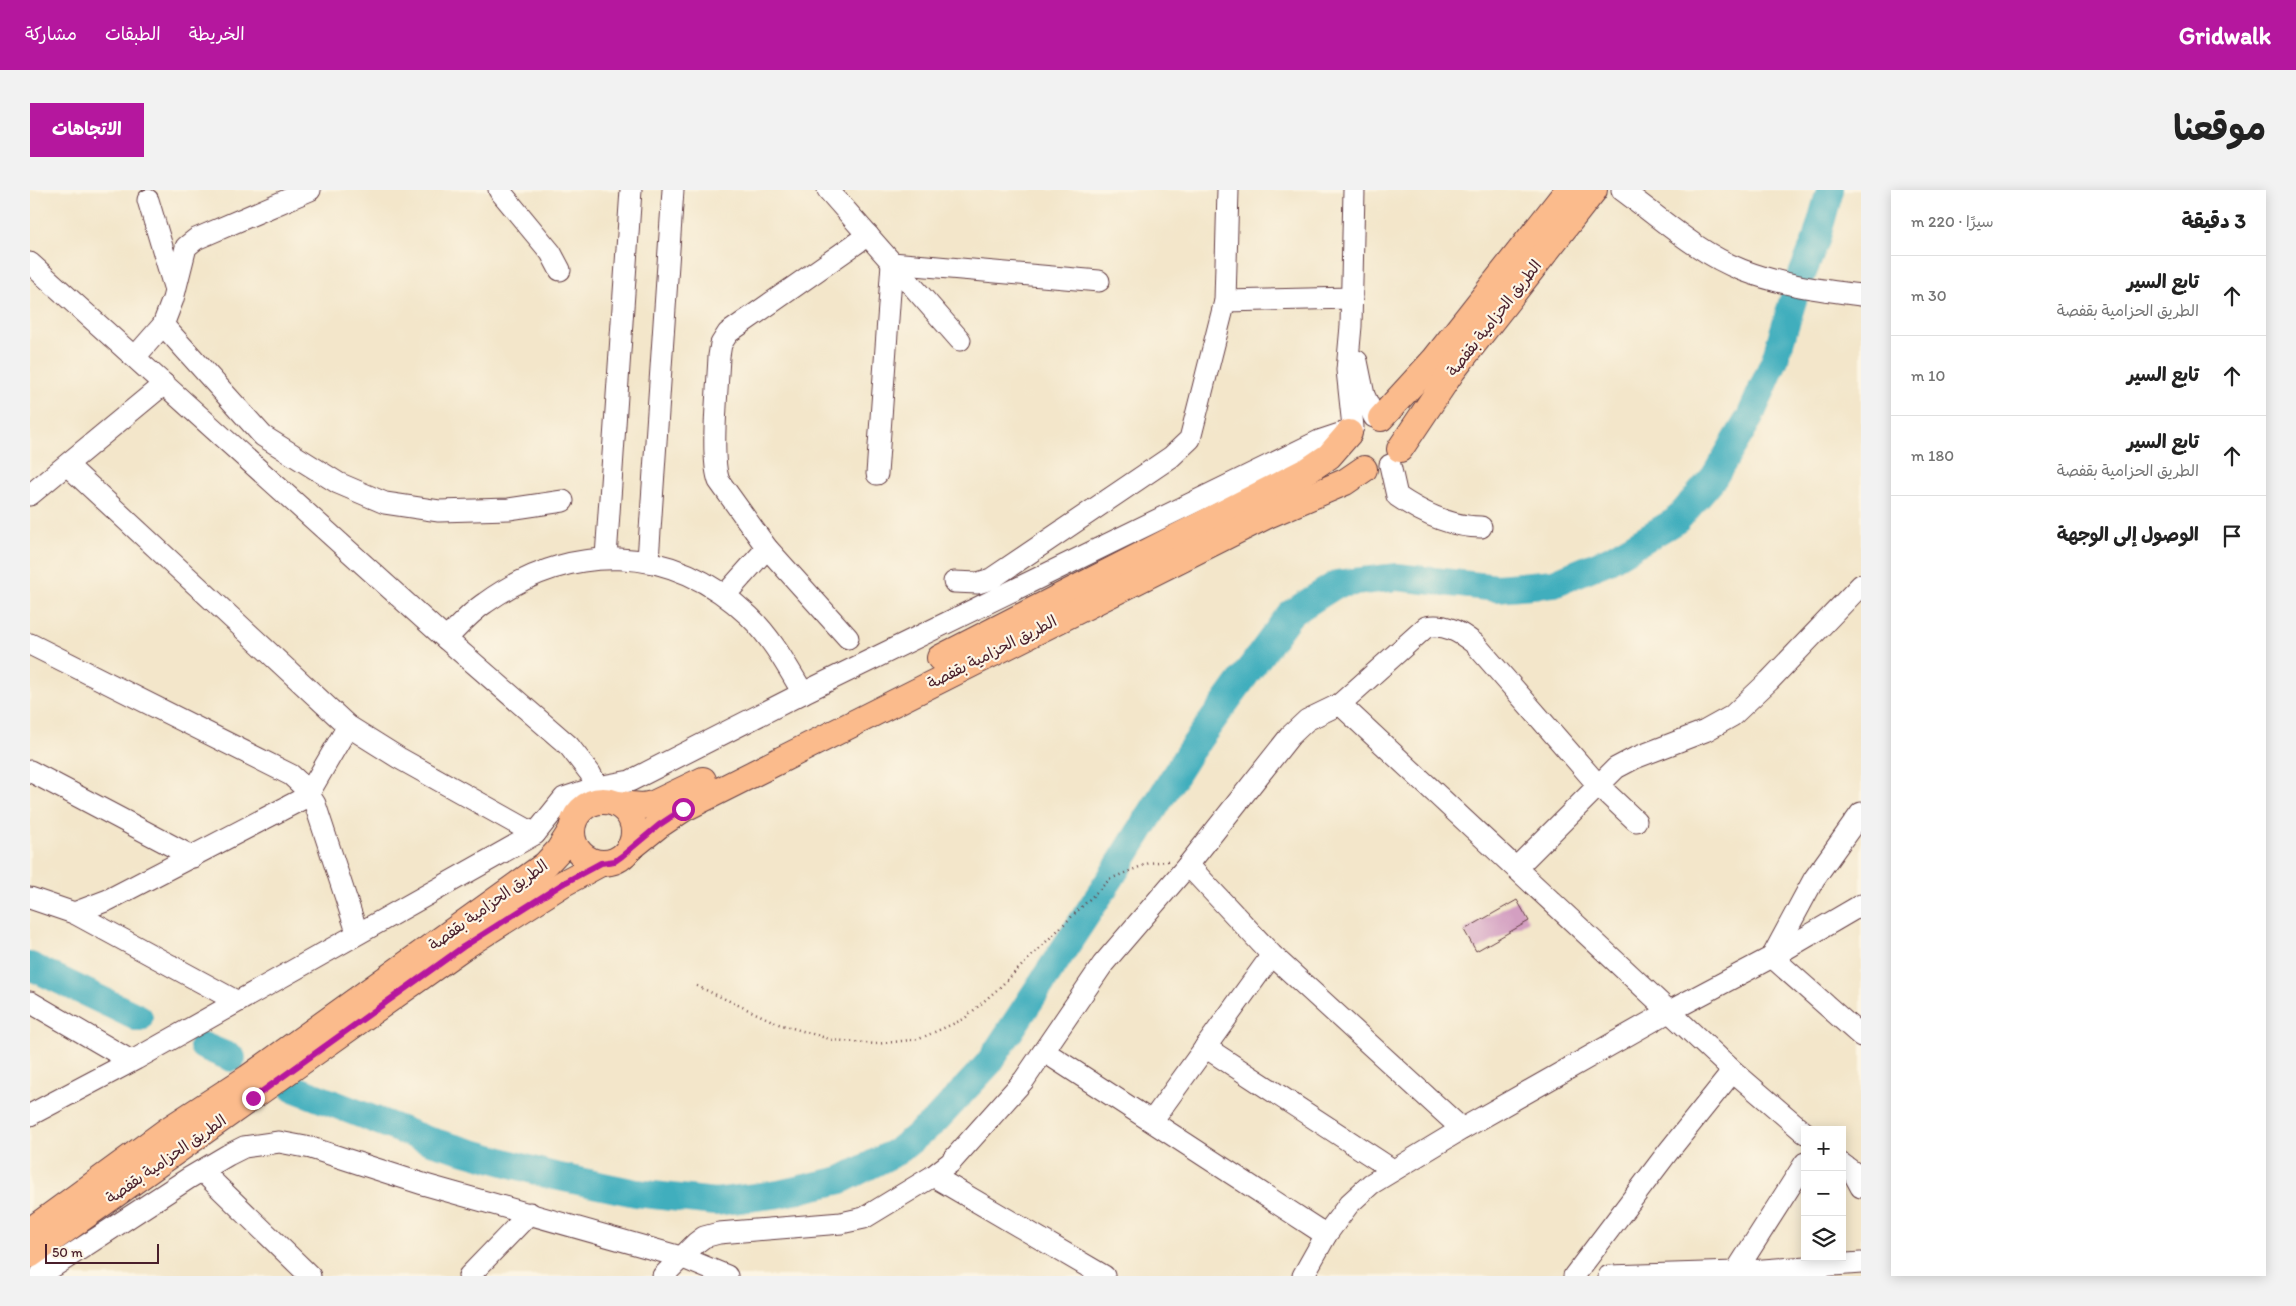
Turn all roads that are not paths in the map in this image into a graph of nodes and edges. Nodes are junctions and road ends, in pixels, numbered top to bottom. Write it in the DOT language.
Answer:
graph roads {
  1 [pos="310,190"];
  2 [pos="499,190"];
  3 [pos="631,190"];
  4 [pos="673,190"];
  5 [pos="828,190"];
  6 [pos="1228,190"];
  7 [pos="1354,190"];
  8 [pos="1568,190"];
  9 [pos="1594,190"];
  10 [pos="1622,190"];
  11 [pos="148,200"];
  12 [pos="868,235"];
  13 [pos="30,263"];
  14 [pos="892,263"];
  15 [pos="560,270"];
  16 [pos="1099,281"];
  17 [pos="175,290"];
  18 [pos="1861,295"];
  19 [pos="1352,298"];
  20 [pos="1225,301"];
  21 [pos="163,325"];
  22 [pos="960,340"];
  23 [pos="135,358"];
  24 [pos="164,384"];
  25 [pos="1362,425"];
  26 [pos="1385,461"];
  27 [pos="67,465"];
  28 [pos="877,474"];
  29 [pos="30,495"];
  30 [pos="563,501"];
  31 [pos="1481,527"];
  32 [pos="766,548"];
  33 [pos="606,557"];
  34 [pos="648,560"];
  35 [pos="954,582"];
  36 [pos="725,595"];
  37 [pos="1858,595"];
  38 [pos="848,638"];
  39 [pos="446,639"];
  40 [pos="30,644"];
  41 [pos="803,694"];
  42 [pos="1340,704"];
  43 [pos="348,726"];
  44 [pos="30,771"];
  45 [pos="1598,785"];
  46 [pos="310,794"];
  47 [pos="596,798"];
  48 [pos="1861,813"];
  49 [pos="1636,821"];
  50 [pos="571,831"];
  51 [pos="535,834"];
  52 [pos="628,850"];
  53 [pos="193,857"];
  54 [pos="601,863"];
  55 [pos="1188,865"];
  56 [pos="1516,868"];
  57 [pos="30,898"];
  58 [pos="1861,905"];
  59 [pos="74,912"];
  60 [pos="357,932"];
  61 [pos="1272,955"];
  62 [pos="1772,957"];
  63 [pos="236,1001"];
  64 [pos="30,1002"];
  65 [pos="1670,1011"];
  66 [pos="1861,1036"];
  67 [pos="1205,1047"];
  68 [pos="1045,1052"];
  69 [pos="131,1062"];
  70 [pos="1733,1071"];
  71 [pos="30,1116"];
  72 [pos="1152,1121"];
  73 [pos="1462,1129"];
  74 [pos="1801,1129"];
  75 [pos="1846,1167"];
  76 [pos="1801,1169"];
  77 [pos="1393,1170"];
  78 [pos="202,1171"];
  79 [pos="933,1176"];
  80 [pos="1861,1187"];
  81 [pos="530,1213"];
  82 [pos="30,1231"];
  83 [pos="1326,1235"];
  84 [pos="30,1255"];
  85 [pos="681,1257"];
  86 [pos="1861,1264"];
  87 [pos="1734,1274"];
  88 [pos="39,1276"];
  89 [pos="310,1276"];
  90 [pos="469,1276"];
  91 [pos="663,1276"];
  92 [pos="727,1276"];
  93 [pos="1104,1276"];
  94 [pos="1304,1276"];
  95 [pos="1574,1276"];
  96 [pos="1609,1276"];
  1 -- 17 [label="street"];
  2 -- 15 [label="street"];
  3 -- 33 [label="street"];
  4 -- 34 [label="street"];
  5 -- 12 [label="street"];
  6 -- 20 [label="street"];
  7 -- 19 [label="street"];
  8 -- 25 [label="main road, الطريق الحزامية بقفصة"];
  9 -- 26 [label="main road, الطريق الحزامية بقفصة"];
  10 -- 18 [label="street"];
  11 -- 17 [label="street"];
  12 -- 14 [label="street"];
  12 -- 32 [label="street"];
  13 -- 23 [label="street"];
  14 -- 16 [label="street"];
  14 -- 22 [label="street"];
  14 -- 28 [label="street"];
  17 -- 21 [label="street"];
  19 -- 20 [label="street"];
  19 -- 25 [label="street"];
  20 -- 35 [label="street"];
  21 -- 23 [label="street"];
  21 -- 30 [label="street"];
  23 -- 24 [label="street"];
  24 -- 27 [label="street"];
  24 -- 39 [label="street"];
  25 -- 26 [label="main road"];
  25 -- 26 [label="main road"];
  25 -- 41 [label="street"];
  25 -- 47 [label="main road, الطريق الحزامية بقفصة"];
  26 -- 31 [label="street"];
  26 -- 52 [label="main road, الطريق الحزامية بقفصة"];
  27 -- 29 [label="street"];
  27 -- 43 [label="street"];
  32 -- 36 [label="street"];
  32 -- 38 [label="street"];
  33 -- 34 [label="street"];
  33 -- 39 [label="street"];
  34 -- 36 [label="street"];
  36 -- 41 [label="street"];
  37 -- 45 [label="street"];
  39 -- 47 [label="street"];
  40 -- 46 [label="street"];
  41 -- 47 [label="street"];
  42 -- 45 [label="street"];
  42 -- 55 [label="street"];
  42 -- 56 [label="street"];
  43 -- 46 [label="street"];
  43 -- 51 [label="street"];
  44 -- 53 [label="street"];
  45 -- 49 [label="street"];
  45 -- 56 [label="street"];
  46 -- 53 [label="street"];
  46 -- 60 [label="street"];
  47 -- 50 [label="main road"];
  47 -- 51 [label="street"];
  47 -- 52 [label="main road"];
  48 -- 62 [label="street"];
  50 -- 54 [label="main road"];
  50 -- 82 [label="main road, الطريق الحزامية بقفصة"];
  51 -- 60 [label="street"];
  52 -- 54 [label="main road"];
  53 -- 59 [label="street"];
  54 -- 84 [label="main road, الطريق الحزامية بقفصة"];
  55 -- 61 [label="street"];
  55 -- 68 [label="street"];
  56 -- 65 [label="street"];
  57 -- 59 [label="street"];
  58 -- 62 [label="street"];
  59 -- 63 [label="street"];
  60 -- 63 [label="street"];
  61 -- 67 [label="street"];
  61 -- 73 [label="street"];
  62 -- 65 [label="street"];
  62 -- 66 [label="street"];
  63 -- 69 [label="street"];
  64 -- 69 [label="street"];
  65 -- 70 [label="street"];
  65 -- 73 [label="street"];
  67 -- 72 [label="street"];
  67 -- 77 [label="street"];
  68 -- 72 [label="street"];
  68 -- 79 [label="street"];
  69 -- 71 [label="street"];
  70 -- 74 [label="street"];
  70 -- 95 [label="street"];
  72 -- 83 [label="street"];
  73 -- 77 [label="street"];
  75 -- 80 [label="street"];
  76 -- 87 [label="street"];
  77 -- 83 [label="street"];
  78 -- 81 [label="street"];
  78 -- 88 [label="street"];
  78 -- 89 [label="street"];
  79 -- 85 [label="street"];
  79 -- 93 [label="street"];
  81 -- 85 [label="street"];
  81 -- 90 [label="street"];
  83 -- 94 [label="street"];
  85 -- 91 [label="street"];
  85 -- 92 [label="street"];
  86 -- 87 [label="street"];
  87 -- 96 [label="street"];
}
